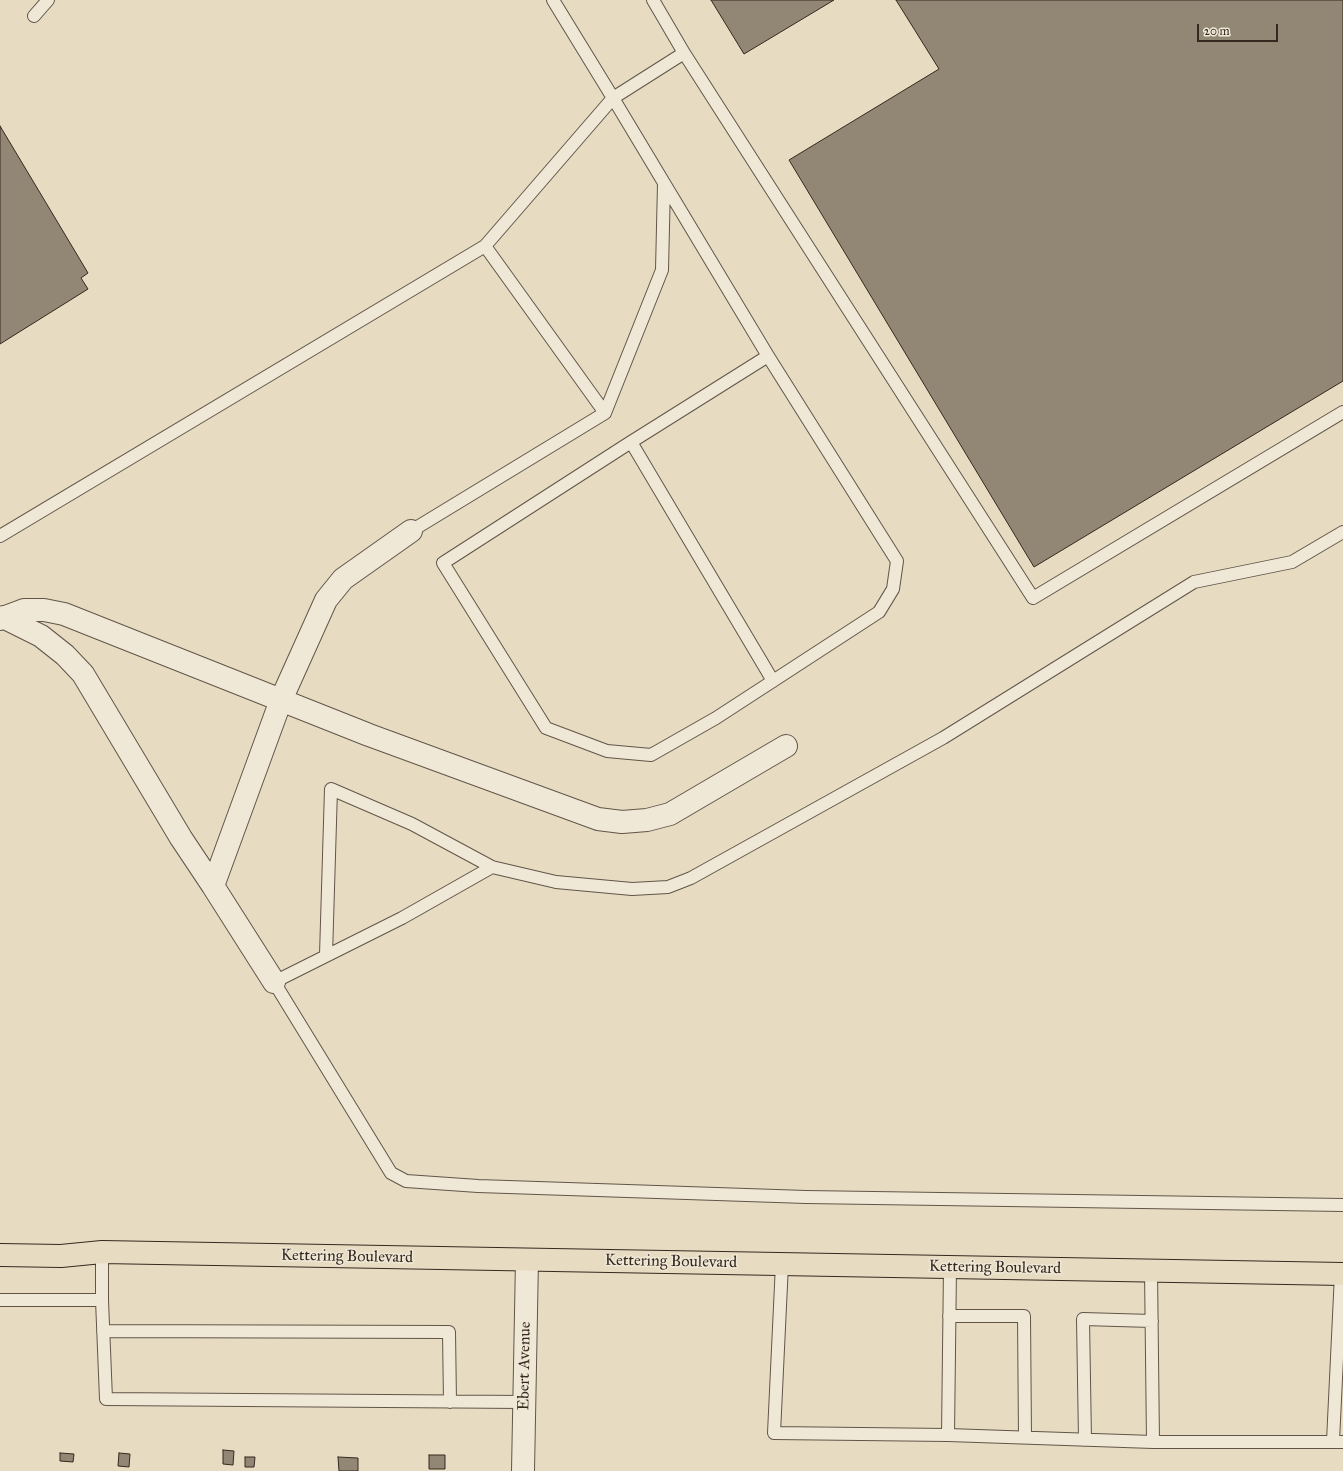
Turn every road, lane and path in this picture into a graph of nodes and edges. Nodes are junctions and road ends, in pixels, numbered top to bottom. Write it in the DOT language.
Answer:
graph roads {
  1 [pos="48,0"];
  2 [pos="553,0"];
  3 [pos="653,0"];
  4 [pos="34,16"];
  5 [pos="684,53"];
  6 [pos="613,98"];
  7 [pos="664,184"];
  8 [pos="485,246"];
  9 [pos="768,356"];
  10 [pos="1343,412"];
  11 [pos="605,413"];
  12 [pos="631,442"];
  13 [pos="411,532"];
  14 [pos="1343,532"];
  15 [pos="0,536"];
  16 [pos="2,618"];
  17 [pos="773,681"];
  18 [pos="281,700"];
  19 [pos="786,746"];
  20 [pos="492,867"];
  21 [pos="213,886"];
  22 [pos="326,955"];
  23 [pos="274,982"];
  24 [pos="1343,1204"];
  25 [pos="102,1252"];
  26 [pos="0,1255"];
  27 [pos="526,1260"];
  28 [pos="782,1264"];
  29 [pos="950,1267"];
  30 [pos="1151,1270"];
  31 [pos="1342,1274"];
  32 [pos="0,1300"];
  33 [pos="102,1300"];
  34 [pos="949,1316"];
  35 [pos="1152,1320"];
  36 [pos="1341,1326"];
  37 [pos="103,1331"];
  38 [pos="450,1402"];
  39 [pos="524,1402"];
  40 [pos="948,1434"];
  41 [pos="1025,1437"];
  42 [pos="1085,1440"];
  43 [pos="1153,1442"];
  44 [pos="1338,1442"];
  45 [pos="523,1471"];
  1 -- 4 [label="lane"];
  2 -- 6 [label="lane"];
  3 -- 5 [label="lane"];
  5 -- 6 [label="lane"];
  5 -- 10 [label="lane"];
  6 -- 7 [label="lane"];
  6 -- 8 [label="lane"];
  7 -- 9 [label="lane"];
  7 -- 11 [label="lane"];
  8 -- 11 [label="lane"];
  8 -- 15 [label="lane"];
  9 -- 12 [label="lane"];
  9 -- 17 [label="lane"];
  11 -- 13 [label="lane"];
  12 -- 17 [label="lane"];
  12 -- 17 [label="lane"];
  13 -- 18 [label="street"];
  14 -- 20 [label="lane"];
  16 -- 18 [label="street"];
  16 -- 21 [label="street"];
  18 -- 19 [label="street"];
  18 -- 21 [label="street"];
  20 -- 22 [label="lane"];
  20 -- 22 [label="lane"];
  21 -- 23 [label="street"];
  22 -- 23 [label="lane"];
  23 -- 24 [label="lane"];
  25 -- 26 [label="main road, Kettering Boulevard"];
  25 -- 27 [label="main road, Kettering Boulevard"];
  25 -- 33 [label="lane"];
  27 -- 28 [label="main road, Kettering Boulevard"];
  27 -- 39 [label="street, Ebert Avenue"];
  28 -- 29 [label="main road, Kettering Boulevard"];
  28 -- 40 [label="lane"];
  29 -- 30 [label="main road, Kettering Boulevard"];
  29 -- 34 [label="lane"];
  30 -- 31 [label="main road, Kettering Boulevard"];
  30 -- 35 [label="lane"];
  31 -- 36 [label="lane"];
  32 -- 33 [label="lane"];
  33 -- 37 [label="lane"];
  34 -- 40 [label="lane"];
  34 -- 41 [label="lane"];
  35 -- 42 [label="lane"];
  35 -- 43 [label="lane"];
  36 -- 44 [label="lane"];
  37 -- 38 [label="lane"];
  37 -- 38 [label="lane"];
  38 -- 39 [label="lane"];
  39 -- 45 [label="street, Ebert Avenue"];
  40 -- 41 [label="lane"];
  41 -- 42 [label="lane"];
  42 -- 43 [label="lane"];
  43 -- 44 [label="lane"];
}
